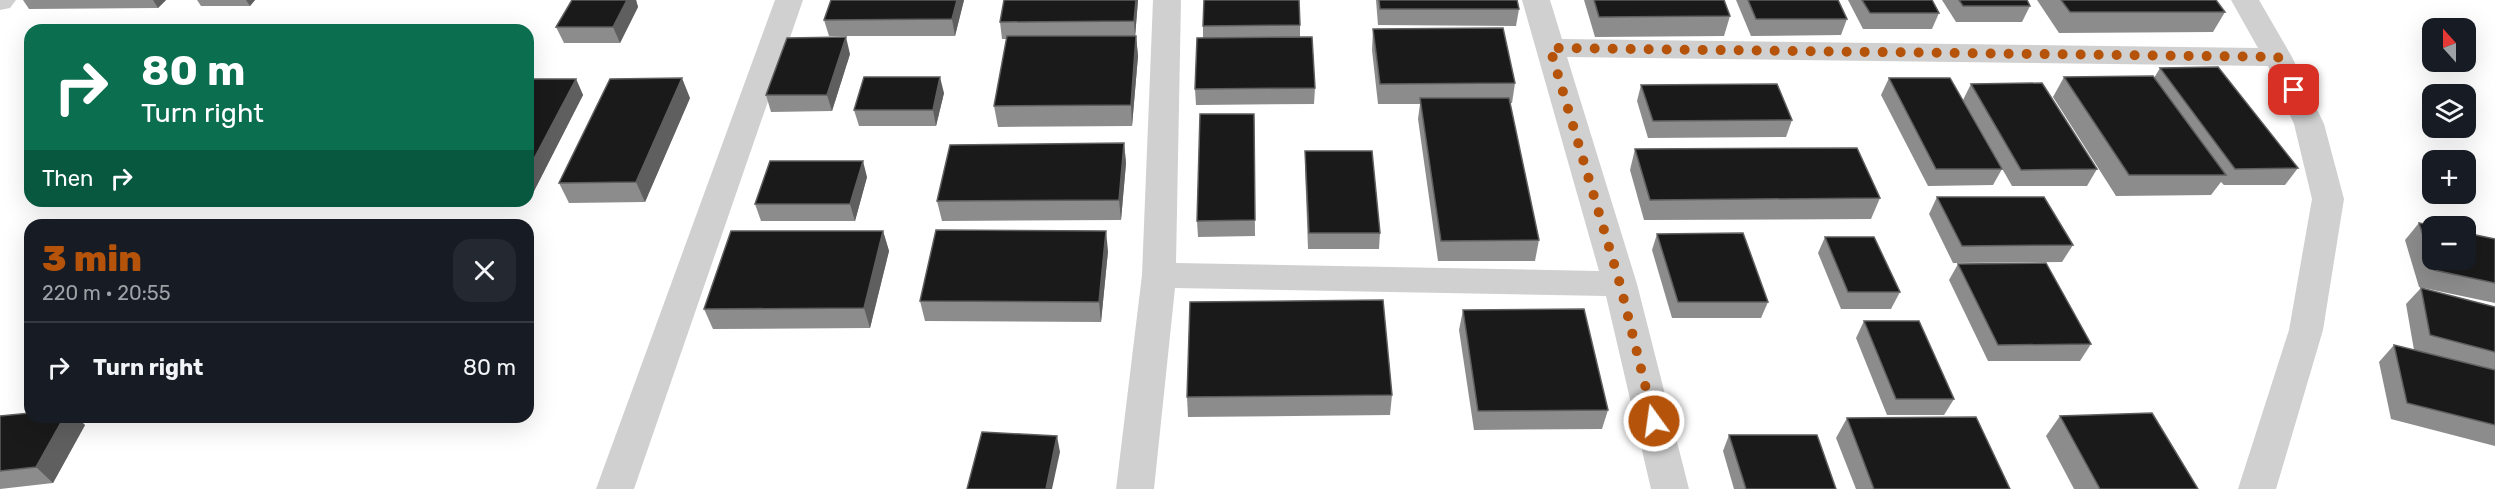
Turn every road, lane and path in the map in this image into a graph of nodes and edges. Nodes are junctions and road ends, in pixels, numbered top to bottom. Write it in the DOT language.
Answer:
graph roads {
  1 [pos="789,0"];
  2 [pos="1167,0"];
  3 [pos="1536,0"];
  4 [pos="2245,0"];
  5 [pos="1550,48"];
  6 [pos="2278,57"];
  7 [pos="1159,275"];
  8 [pos="1620,284"];
  9 [pos="615,489"];
  10 [pos="1135,489"];
  11 [pos="1670,489"];
  12 [pos="2257,489"];
  1 -- 9 [label="street"];
  2 -- 7 [label="street"];
  3 -- 5 [label="street"];
  4 -- 6 [label="street"];
  5 -- 6 [label="street"];
  5 -- 8 [label="street"];
  6 -- 12 [label="street"];
  7 -- 8 [label="street"];
  7 -- 10 [label="street"];
  8 -- 11 [label="street"];
}
